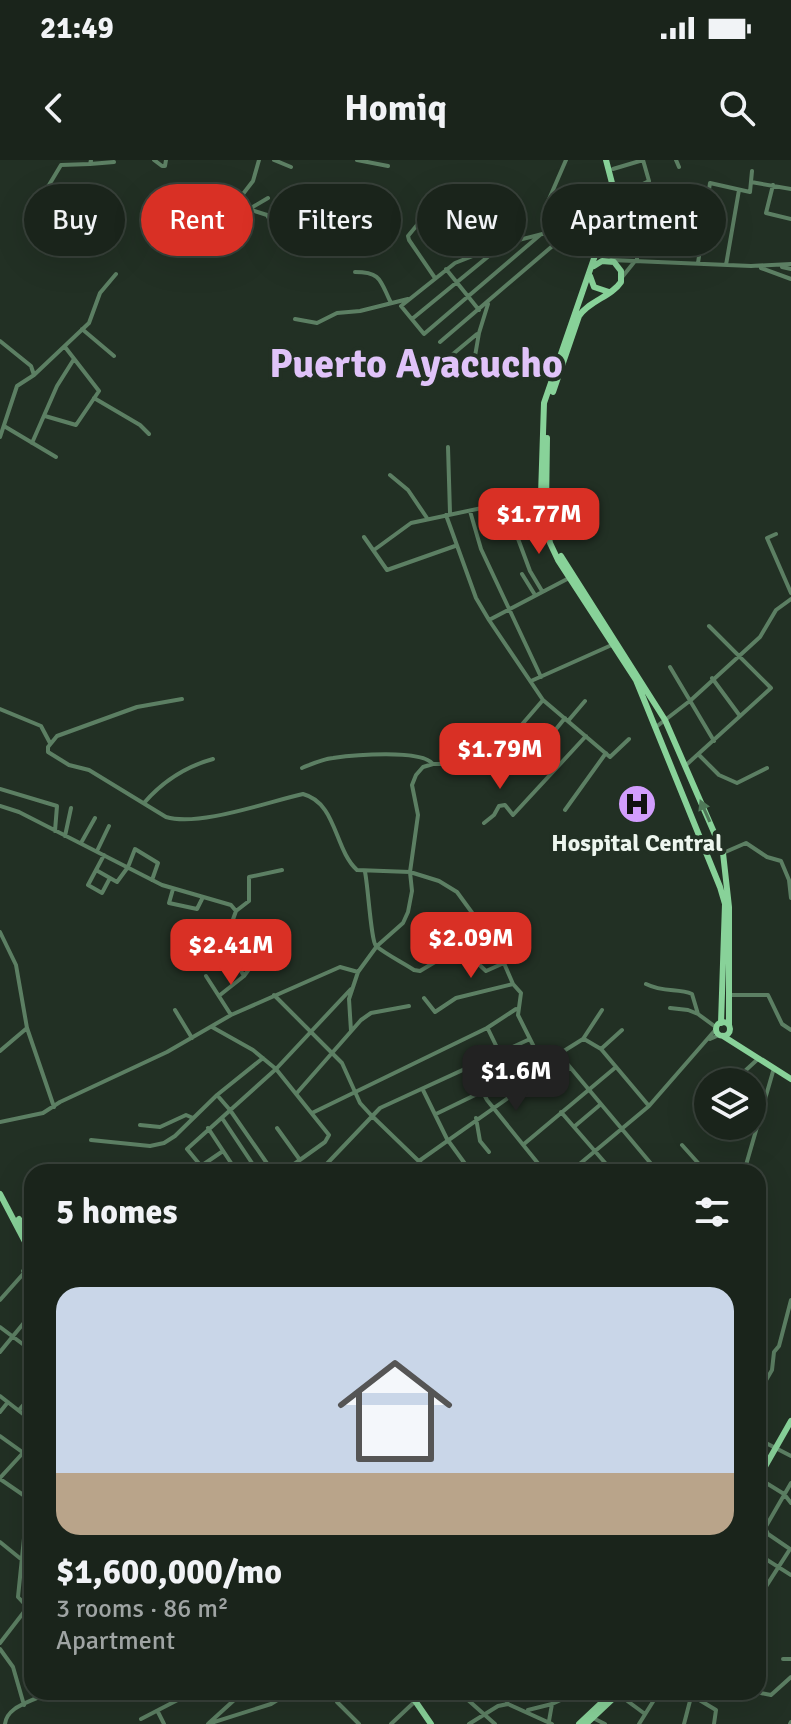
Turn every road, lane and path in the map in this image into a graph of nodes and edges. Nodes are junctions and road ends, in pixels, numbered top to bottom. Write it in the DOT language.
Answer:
graph roads {
  1 [pos="154,160"];
  2 [pos="166,160"];
  3 [pos="259,160"];
  4 [pos="274,160"];
  5 [pos="357,160"];
  6 [pos="566,160"];
  7 [pos="608,160"];
  8 [pos="643,160"];
  9 [pos="676,160"];
  10 [pos="90,162"];
  11 [pos="114,162"];
  12 [pos="388,166"];
  13 [pos="291,167"];
  14 [pos="679,167"];
  15 [pos="613,169"];
  16 [pos="752,171"];
  17 [pos="751,182"];
  18 [pos="50,184"];
  19 [pos="251,184"];
  20 [pos="556,184"];
  21 [pos="612,184"];
  22 [pos="615,184"];
  23 [pos="643,184"];
  24 [pos="773,185"];
  25 [pos="726,187"];
  26 [pos="791,189"];
  27 [pos="739,190"];
  28 [pos="268,198"];
  29 [pos="253,206"];
  30 [pos="791,219"];
  31 [pos="417,225"];
  32 [pos="540,235"];
  33 [pos="526,238"];
  34 [pos="417,252"];
  35 [pos="542,255"];
  36 [pos="420,256"];
  37 [pos="473,256"];
  38 [pos="489,256"];
  39 [pos="595,256"];
  40 [pos="606,256"];
  41 [pos="637,256"];
  42 [pos="699,256"];
  43 [pos="608,260"];
  44 [pos="637,260"];
  45 [pos="698,263"];
  46 [pos="726,265"];
  47 [pos="751,266"];
  48 [pos="791,267"];
  49 [pos="446,269"];
  50 [pos="355,272"];
  51 [pos="590,273"];
  52 [pos="116,274"];
  53 [pos="622,276"];
  54 [pos="435,278"];
  55 [pos="791,279"];
  56 [pos="457,283"];
  57 [pos="609,292"];
  58 [pos="468,297"];
  59 [pos="410,298"];
  60 [pos="489,301"];
  61 [pos="391,303"];
  62 [pos="479,310"];
  63 [pos="295,319"];
  64 [pos="412,320"];
  65 [pos="82,329"];
  66 [pos="479,333"];
  67 [pos="0,341"];
  68 [pos="440,342"];
  69 [pos="65,347"];
  70 [pos="114,356"];
  71 [pos="74,359"];
  72 [pos="447,359"];
  73 [pos="461,369"];
  74 [pos="34,375"];
  75 [pos="94,398"];
  76 [pos="0,411"];
  77 [pos="8,412"];
  78 [pos="45,416"];
  79 [pos="4,426"];
  80 [pos="149,434"];
  81 [pos="0,437"];
  82 [pos="32,443"];
  83 [pos="448,447"];
  84 [pos="56,457"];
  85 [pos="390,475"];
  86 [pos="543,495"];
  87 [pos="470,511"];
  88 [pos="448,514"];
  89 [pos="427,519"];
  90 [pos="514,528"];
  91 [pos="776,534"];
  92 [pos="364,537"];
  93 [pos="456,546"];
  94 [pos="374,550"];
  95 [pos="522,574"];
  96 [pos="571,576"];
  97 [pos="542,591"];
  98 [pos="791,593"];
  99 [pos="535,595"];
  100 [pos="791,599"];
  101 [pos="509,609"];
  102 [pos="489,620"];
  103 [pos="709,626"];
  104 [pos="614,644"];
  105 [pos="739,655"];
  106 [pos="670,667"];
  107 [pos="541,677"];
  108 [pos="712,678"];
  109 [pos="531,681"];
  110 [pos="182,699"];
  111 [pos="543,700"];
  112 [pos="691,700"];
  113 [pos="585,701"];
  114 [pos="0,709"];
  115 [pos="740,716"];
  116 [pos="567,720"];
  117 [pos="665,720"];
  118 [pos="656,727"];
  119 [pos="586,736"];
  120 [pos="629,739"];
  121 [pos="714,741"];
  122 [pos="50,743"];
  123 [pos="606,753"];
  124 [pos="536,754"];
  125 [pos="699,755"];
  126 [pos="213,759"];
  127 [pos="433,764"];
  128 [pos="685,766"];
  129 [pos="302,768"];
  130 [pos="767,768"];
  131 [pos="0,789"];
  132 [pos="144,803"];
  133 [pos="0,806"];
  134 [pos="71,808"];
  135 [pos="565,810"];
  136 [pos="95,818"];
  137 [pos="484,823"];
  138 [pos="109,826"];
  139 [pos="55,831"];
  140 [pos="715,835"];
  141 [pos="65,836"];
  142 [pos="702,842"];
  143 [pos="81,843"];
  144 [pos="97,851"];
  145 [pos="723,853"];
  146 [pos="104,854"];
  147 [pos="128,867"];
  148 [pos="96,870"];
  149 [pos="282,870"];
  150 [pos="365,872"];
  151 [pos="410,872"];
  152 [pos="110,878"];
  153 [pos="152,880"];
  154 [pos="173,888"];
  155 [pos="791,898"];
  156 [pos="202,899"];
  157 [pos="236,911"];
  158 [pos="0,932"];
  159 [pos="377,946"];
  160 [pos="265,948"];
  161 [pos="504,963"];
  162 [pos="358,972"];
  163 [pos="206,976"];
  164 [pos="244,976"];
  165 [pos="513,984"];
  166 [pos="646,984"];
  167 [pos="352,988"];
  168 [pos="220,995"];
  169 [pos="274,995"];
  170 [pos="729,995"];
  171 [pos="424,998"];
  172 [pos="409,1006"];
  173 [pos="670,1008"];
  174 [pos="517,1009"];
  175 [pos="175,1010"];
  176 [pos="602,1010"];
  177 [pos="698,1014"];
  178 [pos="231,1015"];
  179 [pos="212,1027"];
  180 [pos="27,1028"];
  181 [pos="487,1028"];
  182 [pos="723,1029"];
  183 [pos="622,1030"];
  184 [pos="791,1030"];
  185 [pos="351,1031"];
  186 [pos="311,1033"];
  187 [pos="192,1038"];
  188 [pos="530,1039"];
  189 [pos="583,1039"];
  190 [pos="601,1049"];
  191 [pos="0,1051"];
  192 [pos="500,1053"];
  193 [pos="333,1054"];
  194 [pos="559,1054"];
  195 [pos="263,1058"];
  196 [pos="759,1058"];
  197 [pos="542,1063"];
  198 [pos="469,1066"];
  199 [pos="616,1067"];
  200 [pos="570,1068"];
  201 [pos="748,1068"];
  202 [pos="774,1068"];
  203 [pos="276,1069"];
  204 [pos="511,1076"];
  205 [pos="791,1079"];
  206 [pos="423,1090"];
  207 [pos="481,1090"];
  208 [pos="518,1091"];
  209 [pos="589,1091"];
  210 [pos="355,1093"];
  211 [pos="296,1094"];
  212 [pos="217,1095"];
  213 [pos="766,1097"];
  214 [pos="601,1104"];
  215 [pos="649,1106"];
  216 [pos="54,1107"];
  217 [pos="494,1109"];
  218 [pos="230,1110"];
  219 [pos="561,1112"];
  220 [pos="312,1113"];
  221 [pos="436,1114"];
  222 [pos="371,1115"];
  223 [pos="193,1118"];
  224 [pos="222,1118"];
  225 [pos="476,1118"];
  226 [pos="0,1122"];
  227 [pos="140,1125"];
  228 [pos="575,1127"];
  229 [pos="208,1128"];
  230 [pos="277,1128"];
  231 [pos="622,1130"];
  232 [pos="447,1139"];
  233 [pos="91,1140"];
  234 [pos="753,1140"];
  235 [pos="524,1144"];
  236 [pos="682,1145"];
  237 [pos="223,1151"];
  238 [pos="489,1152"];
  239 [pos="596,1152"];
  240 [pos="298,1161"];
  241 [pos="419,1161"];
  242 [pos="199,1164"];
  243 [pos="204,1164"];
  244 [pos="232,1164"];
  245 [pos="253,1164"];
  246 [pos="267,1164"];
  247 [pos="294,1164"];
  248 [pos="301,1164"];
  249 [pos="326,1164"];
  250 [pos="421,1164"];
  251 [pos="465,1164"];
  252 [pos="539,1164"];
  253 [pos="580,1164"];
  254 [pos="606,1164"];
  255 [pos="650,1164"];
  256 [pos="699,1164"];
  257 [pos="746,1164"];
  258 [pos="0,1187"];
  259 [pos="0,1194"];
  260 [pos="24,1227"];
  261 [pos="24,1240"];
  262 [pos="23,1271"];
  263 [pos="0,1300"];
  264 [pos="791,1300"];
  265 [pos="24,1322"];
  266 [pos="0,1327"];
  267 [pos="12,1336"];
  268 [pos="24,1345"];
  269 [pos="0,1352"];
  270 [pos="766,1380"];
  271 [pos="0,1396"];
  272 [pos="8,1402"];
  273 [pos="24,1404"];
  274 [pos="19,1410"];
  275 [pos="0,1412"];
  276 [pos="24,1414"];
  277 [pos="791,1418"];
  278 [pos="0,1436"];
  279 [pos="766,1443"];
  280 [pos="775,1448"];
  281 [pos="23,1452"];
  282 [pos="791,1456"];
  283 [pos="766,1463"];
  284 [pos="0,1478"];
  285 [pos="766,1482"];
  286 [pos="791,1483"];
  287 [pos="784,1494"];
  288 [pos="24,1496"];
  289 [pos="791,1503"];
  290 [pos="766,1526"];
  291 [pos="766,1530"];
  292 [pos="0,1542"];
  293 [pos="24,1543"];
  294 [pos="791,1548"];
  295 [pos="21,1557"];
  296 [pos="766,1559"];
  297 [pos="24,1560"];
  298 [pos="779,1568"];
  299 [pos="791,1575"];
  300 [pos="766,1587"];
  301 [pos="24,1604"];
  302 [pos="24,1617"];
  303 [pos="0,1646"];
  304 [pos="783,1659"];
  305 [pos="791,1659"];
  306 [pos="791,1677"];
  307 [pos="766,1694"];
  308 [pos="33,1700"];
  309 [pos="179,1700"];
  310 [pos="234,1700"];
  311 [pos="277,1700"];
  312 [pos="336,1700"];
  313 [pos="467,1700"];
  314 [pos="506,1700"];
  315 [pos="561,1700"];
  316 [pos="605,1700"];
  317 [pos="607,1700"];
  318 [pos="623,1700"];
  319 [pos="654,1700"];
  320 [pos="688,1700"];
  321 [pos="699,1700"];
  322 [pos="414,1702"];
  323 [pos="508,1704"];
  324 [pos="552,1704"];
  325 [pos="24,1705"];
  326 [pos="0,1709"];
  327 [pos="525,1710"];
  328 [pos="158,1712"];
  329 [pos="7,1713"];
  330 [pos="645,1714"];
  331 [pos="483,1716"];
  332 [pos="593,1718"];
  333 [pos="141,1719"];
  334 [pos="550,1722"];
  335 [pos="5,1724"];
  336 [pos="164,1724"];
  337 [pos="208,1724"];
  338 [pos="359,1724"];
  339 [pos="391,1724"];
  340 [pos="430,1724"];
  341 [pos="469,1724"];
  342 [pos="495,1724"];
  343 [pos="579,1724"];
  344 [pos="586,1724"];
  345 [pos="605,1724"];
  346 [pos="639,1724"];
  347 [pos="684,1724"];
  348 [pos="714,1724"];
  1 -- 2 [label="street"];
  3 -- 19 [label="street"];
  4 -- 13 [label="street"];
  5 -- 12 [label="street"];
  6 -- 20 [label="street"];
  7 -- 15 [label="main road"];
  7 -- 21 [label="main road"];
  8 -- 15 [label="street"];
  8 -- 23 [label="street"];
  9 -- 14 [label="street"];
  10 -- 11 [label="street"];
  10 -- 18 [label="street"];
  15 -- 22 [label="main road"];
  16 -- 17 [label="street"];
  17 -- 24 [label="street"];
  17 -- 27 [label="street"];
  24 -- 26 [label="street"];
  24 -- 30 [label="street"];
  25 -- 27 [label="street"];
  27 -- 46 [label="street"];
  28 -- 29 [label="street"];
  31 -- 34 [label="street"];
  32 -- 33 [label="street"];
  32 -- 58 [label="street"];
  35 -- 60 [label="street"];
  36 -- 54 [label="street"];
  37 -- 49 [label="street"];
  38 -- 56 [label="street"];
  39 -- 51 [label="main road"];
  40 -- 43 [label="main road"];
  41 -- 44 [label="street"];
  42 -- 45 [label="street"];
  43 -- 44 [label="street"];
  43 -- 51 [label="main road"];
  43 -- 53 [label="main road"];
  44 -- 45 [label="street"];
  44 -- 53 [label="street"];
  45 -- 46 [label="street"];
  46 -- 47 [label="street"];
  47 -- 48 [label="street"];
  47 -- 55 [label="street"];
  49 -- 54 [label="street"];
  49 -- 56 [label="street"];
  50 -- 61 [label="street"];
  51 -- 57 [label="main road"];
  51 -- 86 [label="main road"];
  52 -- 65 [label="street"];
  53 -- 57 [label="main road"];
  54 -- 59 [label="street"];
  56 -- 58 [label="street"];
  56 -- 64 [label="street"];
  57 -- 86 [label="main road"];
  58 -- 62 [label="street"];
  58 -- 64 [label="street"];
  59 -- 61 [label="street"];
  59 -- 64 [label="street"];
  60 -- 62 [label="street"];
  60 -- 66 [label="street"];
  61 -- 63 [label="street"];
  62 -- 68 [label="street"];
  65 -- 69 [label="street"];
  65 -- 70 [label="street"];
  66 -- 72 [label="street"];
  66 -- 73 [label="street"];
  67 -- 74 [label="street"];
  69 -- 71 [label="street"];
  69 -- 74 [label="street"];
  71 -- 75 [label="street"];
  71 -- 78 [label="street"];
  74 -- 77 [label="street"];
  75 -- 78 [label="street"];
  75 -- 80 [label="street"];
  76 -- 77 [label="street"];
  77 -- 79 [label="street"];
  78 -- 82 [label="street"];
  79 -- 81 [label="street"];
  79 -- 82 [label="street"];
  82 -- 84 [label="street"];
  83 -- 88 [label="street"];
  85 -- 89 [label="street"];
  86 -- 87 [label="street"];
  86 -- 96 [label="main road"];
  87 -- 88 [label="street"];
  87 -- 101 [label="street"];
  88 -- 89 [label="street"];
  88 -- 93 [label="street"];
  89 -- 94 [label="street"];
  90 -- 97 [label="street"];
  91 -- 98 [label="street"];
  92 -- 94 [label="street"];
  93 -- 94 [label="street"];
  93 -- 102 [label="street"];
  95 -- 99 [label="street"];
  96 -- 97 [label="street"];
  96 -- 104 [label="main road"];
  97 -- 99 [label="street"];
  99 -- 101 [label="street"];
  100 -- 105 [label="street"];
  101 -- 102 [label="street"];
  101 -- 107 [label="street"];
  102 -- 109 [label="street"];
  103 -- 105 [label="street"];
  104 -- 107 [label="street"];
  104 -- 117 [label="main road"];
  104 -- 118 [label="main road"];
  105 -- 108 [label="street"];
  105 -- 115 [label="street"];
  106 -- 112 [label="street"];
  107 -- 109 [label="street"];
  108 -- 112 [label="street"];
  108 -- 115 [label="street"];
  109 -- 111 [label="street"];
  110 -- 122 [label="street"];
  111 -- 116 [label="street"];
  111 -- 127 [label="street"];
  112 -- 117 [label="street"];
  112 -- 121 [label="street"];
  113 -- 116 [label="street"];
  114 -- 122 [label="street"];
  115 -- 121 [label="street"];
  116 -- 119 [label="street"];
  116 -- 124 [label="street"];
  117 -- 118 [label="street"];
  117 -- 128 [label="main road"];
  118 -- 142 [label="main road"];
  119 -- 123 [label="street"];
  119 -- 137 [label="street"];
  120 -- 123 [label="street"];
  121 -- 125 [label="street"];
  122 -- 132 [label="street"];
  123 -- 135 [label="street"];
  125 -- 128 [label="street"];
  125 -- 130 [label="street"];
  126 -- 132 [label="street"];
  127 -- 129 [label="street"];
  127 -- 151 [label="street"];
  140 -- 128 [label="main road, one-way"];
  131 -- 139 [label="street"];
  132 -- 150 [label="street"];
  133 -- 139 [label="street"];
  134 -- 141 [label="street"];
  136 -- 143 [label="street"];
  138 -- 144 [label="street"];
  139 -- 141 [label="street"];
  140 -- 142 [label="main road"];
  140 -- 145 [label="main road"];
  141 -- 143 [label="street"];
  142 -- 182 [label="main road"];
  143 -- 144 [label="street"];
  144 -- 146 [label="street"];
  145 -- 155 [label="street"];
  145 -- 170 [label="main road"];
  146 -- 147 [label="street"];
  146 -- 148 [label="street"];
  147 -- 152 [label="street"];
  147 -- 153 [label="street"];
  147 -- 153 [label="street"];
  148 -- 152 [label="street"];
  148 -- 152 [label="street"];
  149 -- 157 [label="street"];
  150 -- 151 [label="street"];
  150 -- 159 [label="street"];
  151 -- 159 [label="street"];
  151 -- 161 [label="street"];
  153 -- 154 [label="street"];
  154 -- 156 [label="street"];
  154 -- 156 [label="street"];
  156 -- 157 [label="street"];
  157 -- 164 [label="street"];
  158 -- 180 [label="street"];
  159 -- 161 [label="street"];
  159 -- 162 [label="street"];
  160 -- 164 [label="street"];
  161 -- 165 [label="street"];
  162 -- 167 [label="street"];
  162 -- 169 [label="street"];
  163 -- 168 [label="street"];
  164 -- 168 [label="street"];
  165 -- 171 [label="street"];
  165 -- 174 [label="street"];
  166 -- 177 [label="street"];
  167 -- 185 [label="street"];
  167 -- 186 [label="street"];
  168 -- 178 [label="street"];
  169 -- 178 [label="street"];
  169 -- 186 [label="street"];
  170 -- 182 [label="main road"];
  170 -- 184 [label="street"];
  172 -- 185 [label="street"];
  173 -- 177 [label="street"];
  174 -- 181 [label="street"];
  174 -- 188 [label="street"];
  175 -- 187 [label="street"];
  176 -- 189 [label="street"];
  177 -- 182 [label="street"];
  178 -- 179 [label="street"];
  179 -- 187 [label="street"];
  179 -- 195 [label="street"];
  180 -- 191 [label="street"];
  180 -- 216 [label="street"];
  181 -- 192 [label="street"];
  181 -- 210 [label="street"];
  182 -- 196 [label="main road"];
  182 -- 215 [label="street"];
  183 -- 190 [label="street"];
  185 -- 193 [label="street"];
  186 -- 193 [label="street"];
  186 -- 203 [label="street"];
  187 -- 216 [label="street"];
  188 -- 192 [label="street"];
  188 -- 197 [label="street"];
  189 -- 190 [label="street"];
  189 -- 194 [label="street"];
  190 -- 199 [label="street"];
  192 -- 198 [label="street"];
  192 -- 204 [label="street"];
  193 -- 210 [label="street"];
  193 -- 211 [label="street"];
  194 -- 197 [label="street"];
  194 -- 200 [label="street"];
  195 -- 203 [label="street"];
  195 -- 212 [label="street"];
  196 -- 201 [label="street"];
  196 -- 202 [label="main road"];
  197 -- 204 [label="street"];
  198 -- 206 [label="street"];
  198 -- 207 [label="street"];
  199 -- 209 [label="street"];
  199 -- 215 [label="street"];
  200 -- 208 [label="street"];
  200 -- 209 [label="street"];
  202 -- 205 [label="main road"];
  202 -- 213 [label="street"];
  203 -- 211 [label="street"];
  203 -- 218 [label="street"];
  204 -- 207 [label="street"];
  204 -- 208 [label="street"];
  206 -- 221 [label="street"];
  206 -- 222 [label="street"];
  207 -- 217 [label="street"];
  207 -- 221 [label="street"];
  208 -- 217 [label="street"];
  209 -- 214 [label="street"];
  209 -- 219 [label="street"];
  210 -- 220 [label="street"];
  210 -- 222 [label="street"];
  211 -- 220 [label="street"];
  212 -- 218 [label="street"];
  212 -- 223 [label="street"];
  214 -- 228 [label="street"];
  214 -- 231 [label="street"];
  215 -- 231 [label="street"];
  216 -- 226 [label="street"];
  217 -- 225 [label="street"];
  217 -- 235 [label="street"];
  218 -- 224 [label="street"];
  218 -- 246 [label="street"];
  219 -- 228 [label="street"];
  219 -- 235 [label="street"];
  220 -- 240 [label="street"];
  221 -- 232 [label="street"];
  222 -- 241 [label="street"];
  222 -- 249 [label="street"];
  223 -- 227 [label="street"];
  223 -- 233 [label="street"];
  224 -- 229 [label="street"];
  224 -- 245 [label="street"];
  225 -- 232 [label="street"];
  225 -- 238 [label="street"];
  228 -- 239 [label="street"];
  229 -- 237 [label="street"];
  229 -- 242 [label="street"];
  230 -- 240 [label="street"];
  231 -- 239 [label="street"];
  231 -- 255 [label="street"];
  232 -- 241 [label="street"];
  232 -- 251 [label="street"];
  234 -- 257 [label="street"];
  235 -- 252 [label="street"];
  236 -- 256 [label="street"];
  237 -- 243 [label="street"];
  237 -- 244 [label="street"];
  239 -- 253 [label="street"];
  239 -- 254 [label="street"];
  240 -- 247 [label="street"];
  240 -- 248 [label="street"];
  241 -- 250 [label="street"];
  258 -- 260 [label="main road"];
  259 -- 261 [label="main road"];
  262 -- 263 [label="street"];
  264 -- 270 [label="street"];
  265 -- 267 [label="street"];
  266 -- 267 [label="street"];
  267 -- 268 [label="street"];
  267 -- 269 [label="street"];
  271 -- 272 [label="street"];
  272 -- 274 [label="street"];
  272 -- 275 [label="street"];
  273 -- 274 [label="street"];
  274 -- 276 [label="street"];
  277 -- 280 [label="main road"];
  278 -- 281 [label="street"];
  279 -- 280 [label="street"];
  280 -- 282 [label="street"];
  280 -- 283 [label="main road"];
  281 -- 284 [label="street"];
  284 -- 288 [label="street"];
  285 -- 287 [label="street"];
  286 -- 287 [label="street"];
  287 -- 289 [label="street"];
  287 -- 290 [label="street"];
  291 -- 294 [label="street"];
  292 -- 295 [label="street"];
  293 -- 295 [label="street"];
  294 -- 298 [label="street"];
  295 -- 297 [label="street"];
  295 -- 301 [label="street"];
  296 -- 298 [label="street"];
  298 -- 299 [label="street"];
  298 -- 300 [label="street"];
  302 -- 303 [label="street"];
  303 -- 325 [label="street"];
  304 -- 305 [label="street"];
  306 -- 307 [label="street"];
  308 -- 325 [label="street"];
  309 -- 328 [label="street"];
  310 -- 337 [label="street"];
  311 -- 337 [label="street"];
  312 -- 338 [label="street"];
  313 -- 331 [label="street"];
  314 -- 323 [label="street"];
  315 -- 324 [label="street"];
  316 -- 343 [label="main road"];
  317 -- 332 [label="main road"];
  318 -- 330 [label="street"];
  319 -- 330 [label="street"];
  320 -- 347 [label="street"];
  321 -- 348 [label="street"];
  322 -- 339 [label="street"];
  322 -- 340 [label="main road"];
  323 -- 327 [label="street"];
  323 -- 331 [label="street"];
  324 -- 327 [label="street"];
  324 -- 334 [label="street"];
  325 -- 329 [label="street"];
  326 -- 329 [label="street"];
  327 -- 334 [label="street"];
  328 -- 333 [label="street"];
  328 -- 336 [label="street"];
  329 -- 335 [label="street"];
  330 -- 346 [label="street"];
  331 -- 341 [label="street"];
  331 -- 342 [label="street"];
  332 -- 344 [label="main road"];
  332 -- 345 [label="street"];
}
